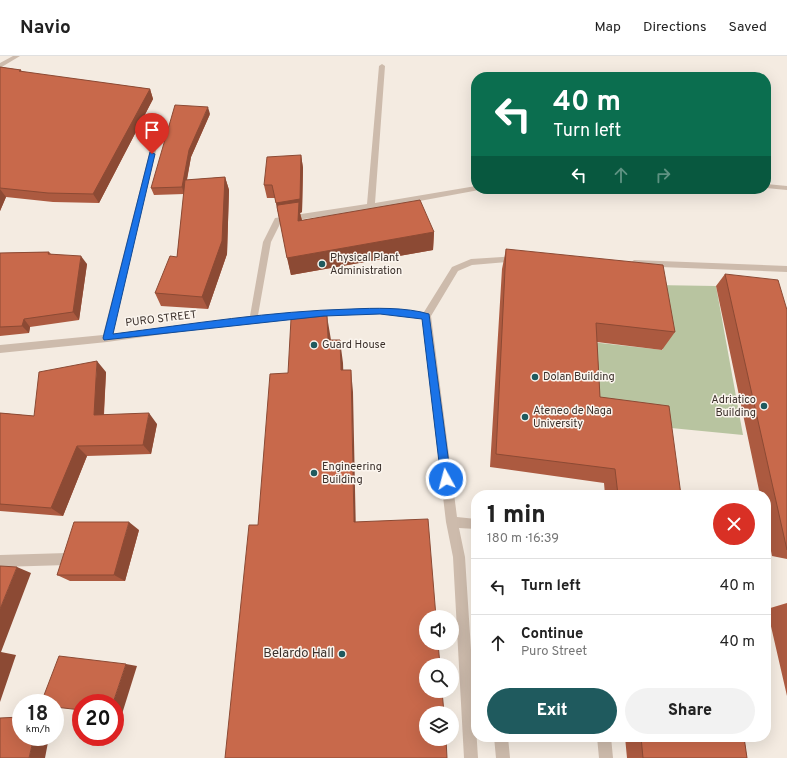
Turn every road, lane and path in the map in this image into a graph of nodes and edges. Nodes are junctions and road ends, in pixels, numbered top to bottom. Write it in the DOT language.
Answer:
graph roads {
  1 [pos="17,56"];
  2 [pos="0,66"];
  3 [pos="382,66"];
  4 [pos="156,138"];
  5 [pos="771,186"];
  6 [pos="787,188"];
  7 [pos="471,189"];
  8 [pos="371,207"];
  9 [pos="525,259"];
  10 [pos="628,263"];
  11 [pos="787,269"];
  12 [pos="426,316"];
  13 [pos="254,320"];
  14 [pos="107,338"];
  15 [pos="0,349"];
  16 [pos="452,522"];
  17 [pos="471,524"];
  18 [pos="67,559"];
  19 [pos="0,561"];
  20 [pos="501,742"];
  21 [pos="604,742"];
  22 [pos="471,758"];
  23 [pos="503,758"];
  24 [pos="606,758"];
  1 -- 2 [label="street"];
  3 -- 8 [label="street"];
  4 -- 14 [label="street"];
  5 -- 6 [label="street"];
  7 -- 8 [label="street"];
  8 -- 13 [label="street"];
  9 -- 12 [label="street"];
  10 -- 11 [label="street"];
  12 -- 13 [label="street, PURO STREET"];
  12 -- 16 [label="street"];
  13 -- 14 [label="street, PURO STREET"];
  14 -- 15 [label="street, PURO STREET"];
  16 -- 17 [label="street"];
  16 -- 22 [label="street"];
  18 -- 19 [label="street"];
  20 -- 23 [label="street"];
  21 -- 24 [label="street"];
}
